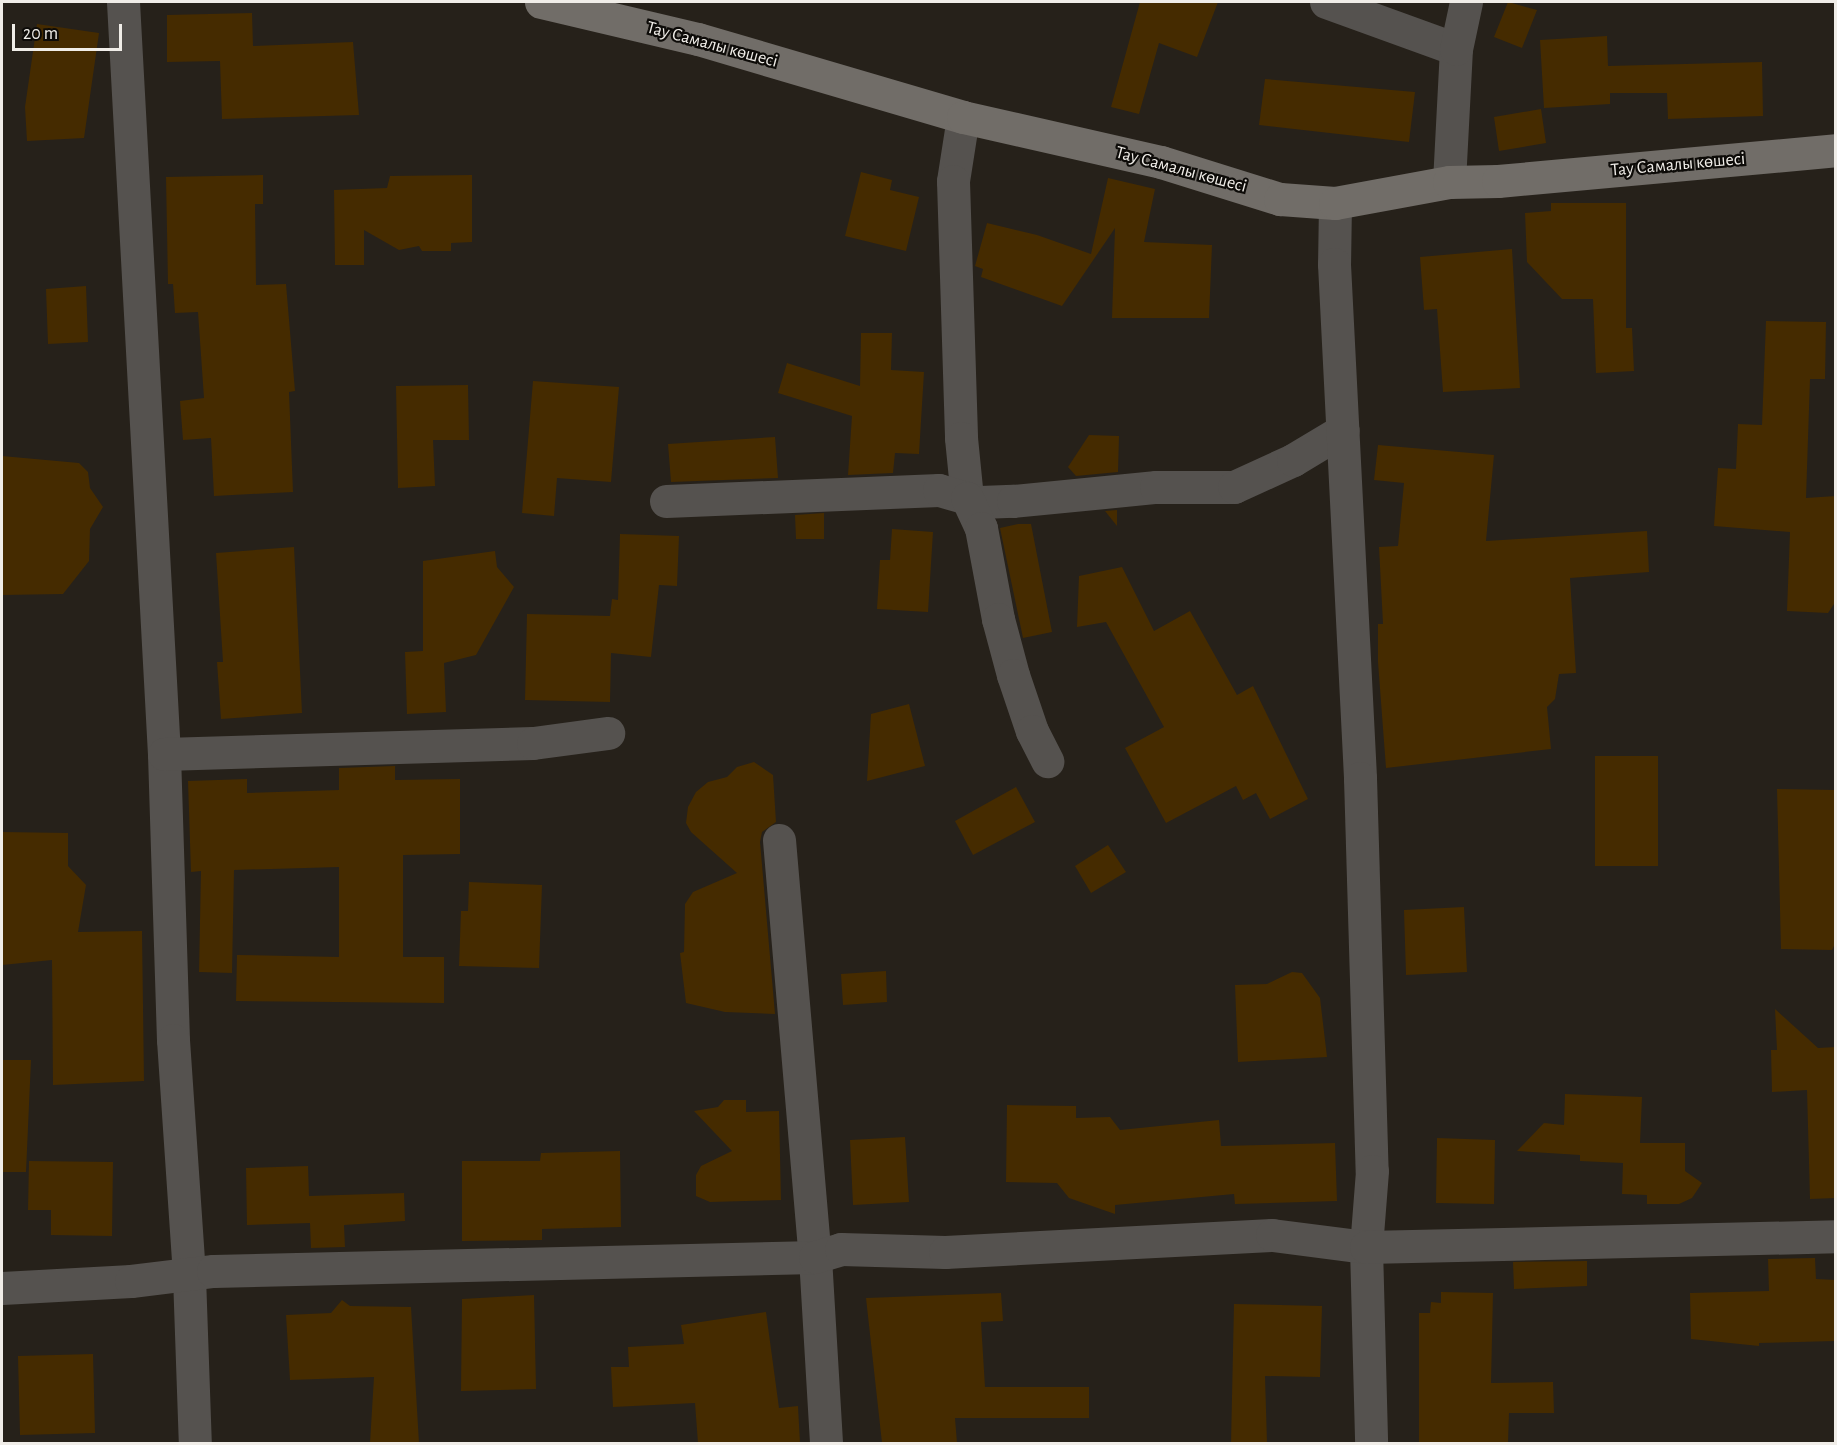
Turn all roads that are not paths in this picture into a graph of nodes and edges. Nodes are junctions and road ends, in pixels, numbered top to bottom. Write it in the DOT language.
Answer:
graph roads {
  1 [pos="123,2"];
  2 [pos="541,2"];
  3 [pos="1326,2"];
  4 [pos="1466,2"];
  5 [pos="1456,50"];
  6 [pos="963,117"];
  7 [pos="1836,150"];
  8 [pos="1449,182"];
  9 [pos="1335,203"];
  10 [pos="1343,430"];
  11 [pos="967,498"];
  12 [pos="666,501"];
  13 [pos="608,733"];
  14 [pos="164,754"];
  15 [pos="1047,761"];
  16 [pos="779,840"];
  17 [pos="1836,1236"];
  18 [pos="1366,1247"];
  19 [pos="815,1257"];
  20 [pos="189,1276"];
  21 [pos="2,1288"];
  22 [pos="195,1443"];
  23 [pos="826,1443"];
  24 [pos="1371,1443"];
  1 -- 14 [label="street"];
  2 -- 6 [label="street, Тау Самалы көшесі"];
  3 -- 5 [label="street"];
  4 -- 5 [label="street"];
  5 -- 8 [label="street"];
  6 -- 9 [label="street, Тау Самалы көшесі"];
  6 -- 11 [label="street"];
  7 -- 8 [label="street, Тау Самалы көшесі"];
  8 -- 9 [label="street, Тау Самалы көшесі"];
  9 -- 10 [label="street"];
  10 -- 11 [label="street"];
  10 -- 18 [label="street"];
  11 -- 12 [label="street"];
  11 -- 15 [label="street"];
  13 -- 14 [label="street"];
  14 -- 20 [label="street"];
  16 -- 19 [label="street"];
  17 -- 18 [label="street"];
  18 -- 19 [label="street"];
  18 -- 24 [label="street"];
  19 -- 20 [label="street"];
  19 -- 23 [label="street"];
  20 -- 21 [label="street"];
  20 -- 22 [label="street"];
}
